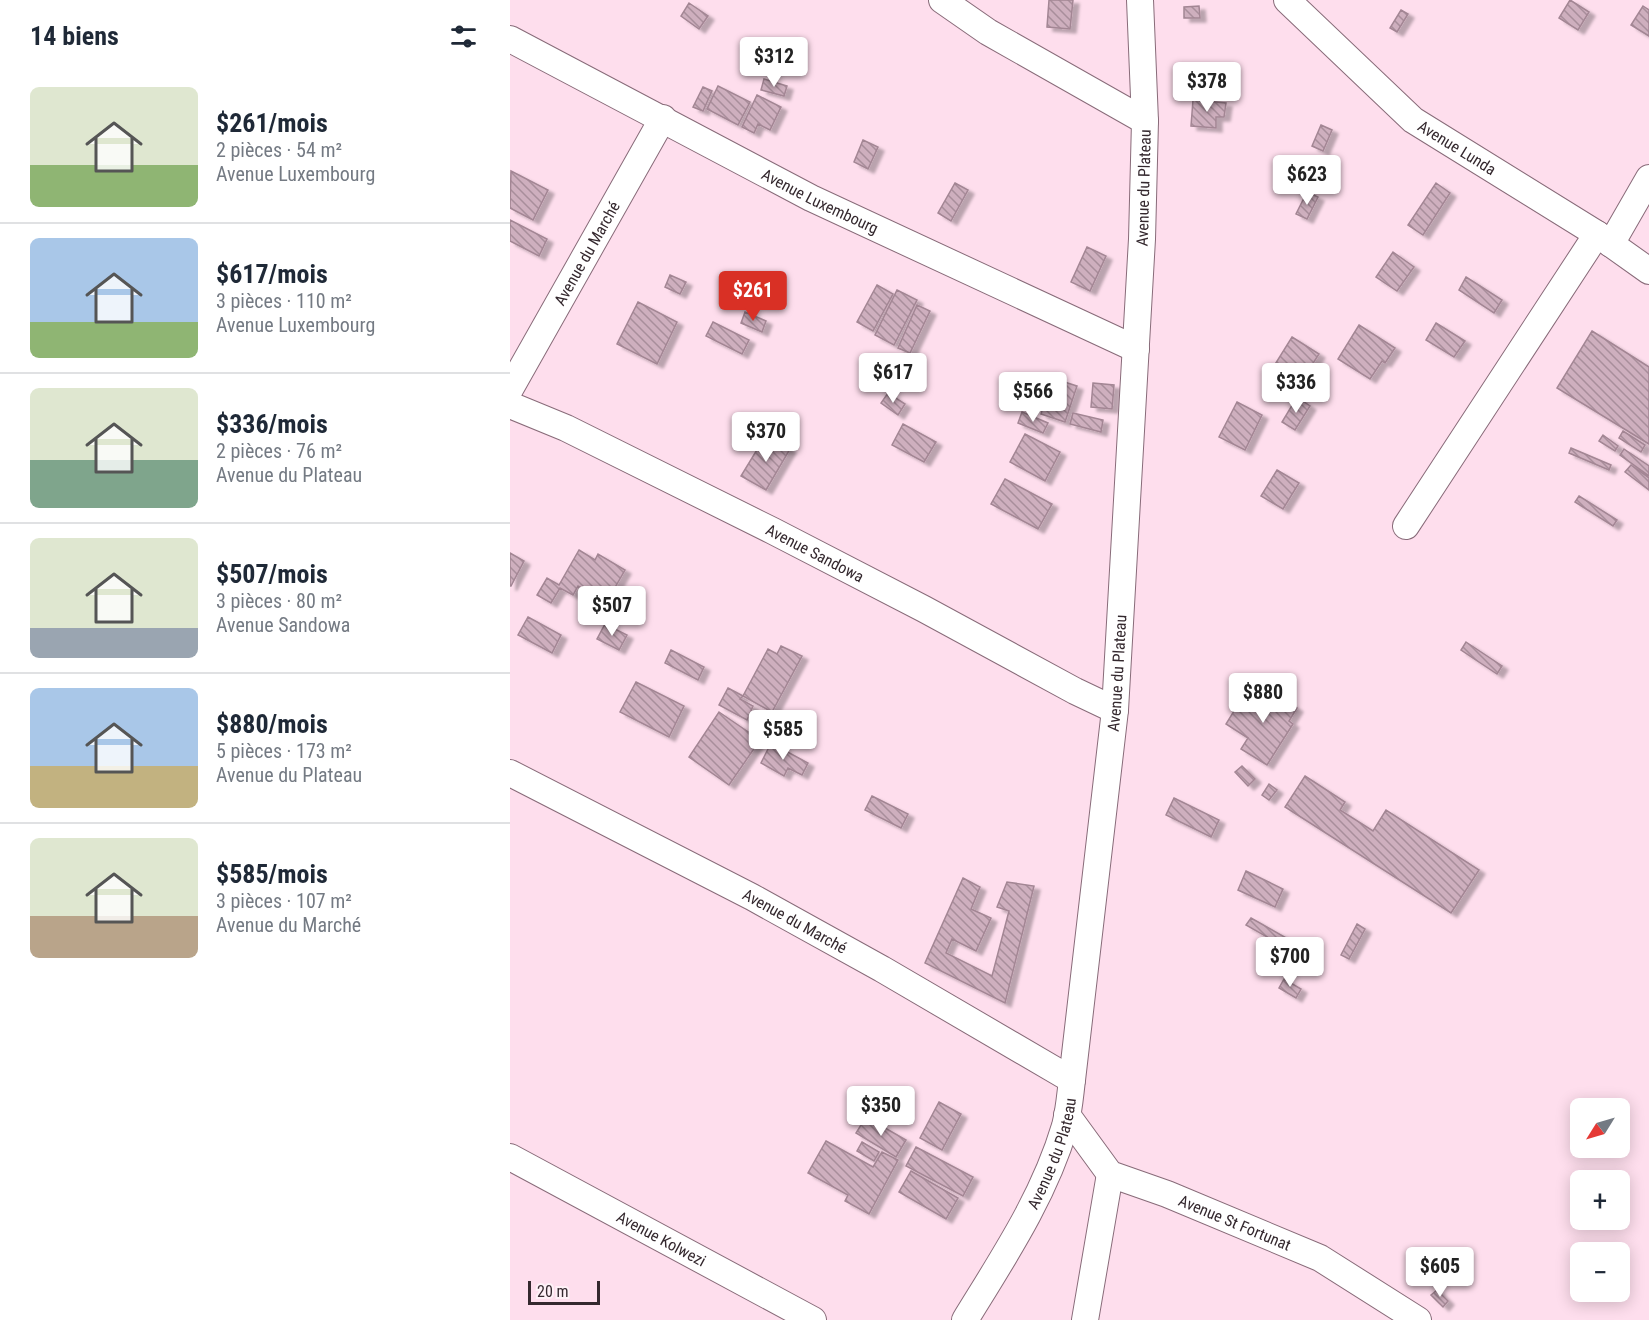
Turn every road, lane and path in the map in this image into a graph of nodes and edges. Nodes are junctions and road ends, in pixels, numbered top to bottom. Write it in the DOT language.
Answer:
graph roads {
  1 [pos="942,0"];
  2 [pos="1140,0"];
  3 [pos="1287,0"];
  4 [pos="510,39"];
  5 [pos="663,118"];
  6 [pos="1145,121"];
  7 [pos="1649,178"];
  8 [pos="1604,239"];
  9 [pos="1649,271"];
  10 [pos="1136,349"];
  11 [pos="510,389"];
  12 [pos="510,405"];
  13 [pos="1406,526"];
  14 [pos="1115,710"];
  15 [pos="510,773"];
  16 [pos="1072,1080"];
  17 [pos="1067,1115"];
  18 [pos="510,1157"];
  19 [pos="1110,1174"];
  20 [pos="813,1320"];
  21 [pos="965,1320"];
  22 [pos="1085,1320"];
  23 [pos="1418,1320"];
  1 -- 6 [label="street"];
  2 -- 6 [label="street, Avenue du Plateau"];
  3 -- 8 [label="street, Avenue Lunda"];
  4 -- 5 [label="street, Avenue Luxembourg"];
  5 -- 10 [label="street, Avenue Luxembourg"];
  5 -- 11 [label="street, Avenue du Marché"];
  6 -- 10 [label="street, Avenue du Plateau"];
  7 -- 8 [label="street"];
  8 -- 9 [label="street, Avenue Lunda"];
  8 -- 13 [label="street"];
  10 -- 14 [label="street, Avenue du Plateau"];
  12 -- 14 [label="street, Avenue Sandowa"];
  14 -- 16 [label="street, Avenue du Plateau"];
  15 -- 16 [label="street, Avenue du Marché"];
  16 -- 17 [label="street, Avenue du Plateau"];
  17 -- 19 [label="street"];
  17 -- 21 [label="street, Avenue du Plateau"];
  18 -- 20 [label="street, Avenue Kolwezi"];
  19 -- 22 [label="street"];
  19 -- 23 [label="street, Avenue St Fortunat"];
}
